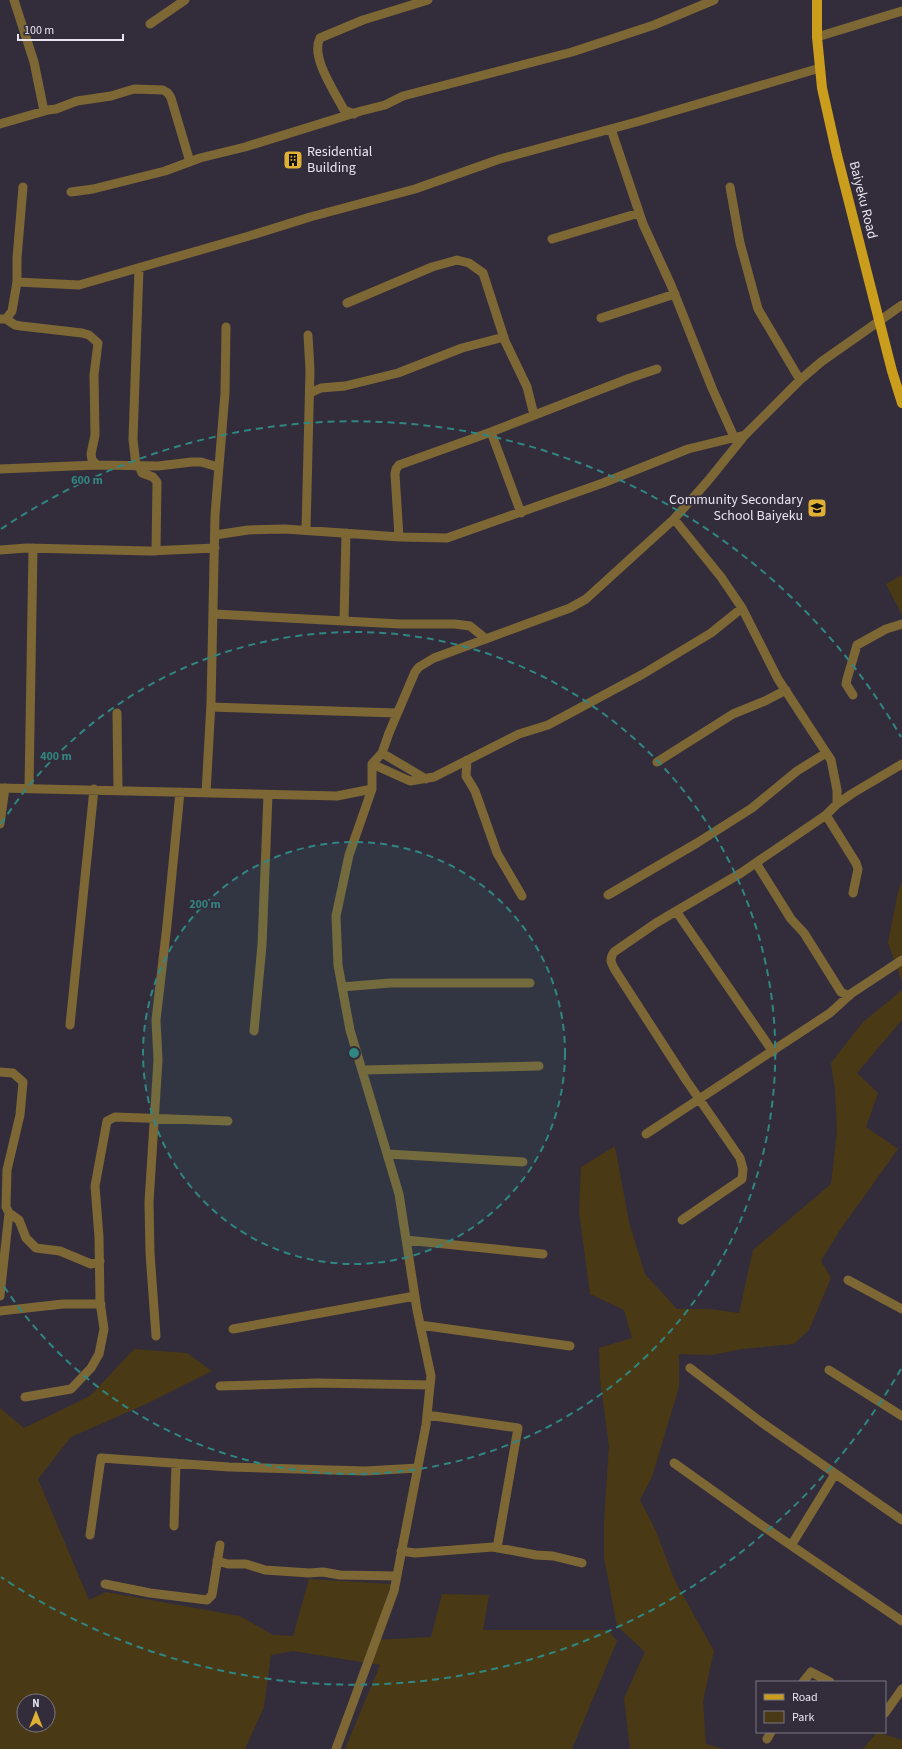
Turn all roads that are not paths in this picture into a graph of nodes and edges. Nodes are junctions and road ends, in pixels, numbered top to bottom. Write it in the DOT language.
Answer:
graph roads {
  1 [pos="14,0"];
  2 [pos="185,0"];
  3 [pos="428,0"];
  4 [pos="714,0"];
  5 [pos="817,0"];
  6 [pos="901,14"];
  7 [pos="150,24"];
  8 [pos="817,37"];
  9 [pos="820,68"];
  10 [pos="44,111"];
  11 [pos="342,114"];
  12 [pos="0,124"];
  13 [pos="612,129"];
  14 [pos="190,162"];
  15 [pos="23,187"];
  16 [pos="730,187"];
  17 [pos="71,192"];
  18 [pos="639,213"];
  19 [pos="552,239"];
  20 [pos="139,268"];
  21 [pos="17,282"];
  22 [pos="675,294"];
  23 [pos="347,303"];
  24 [pos="902,306"];
  25 [pos="601,318"];
  26 [pos="3,319"];
  27 [pos="879,322"];
  28 [pos="226,327"];
  29 [pos="308,336"];
  30 [pos="504,338"];
  31 [pos="657,369"];
  32 [pos="310,379"];
  33 [pos="800,380"];
  34 [pos="321,388"];
  35 [pos="310,393"];
  36 [pos="902,403"];
  37 [pos="534,416"];
  38 [pos="491,432"];
  39 [pos="745,435"];
  40 [pos="734,437"];
  41 [pos="721,440"];
  42 [pos="731,451"];
  43 [pos="96,465"];
  44 [pos="138,466"];
  45 [pos="218,467"];
  46 [pos="0,469"];
  47 [pos="521,512"];
  48 [pos="674,519"];
  49 [pos="306,530"];
  50 [pos="346,533"];
  51 [pos="215,536"];
  52 [pos="399,537"];
  53 [pos="33,548"];
  54 [pos="215,548"];
  55 [pos="0,550"];
  56 [pos="156,551"];
  57 [pos="742,608"];
  58 [pos="214,614"];
  59 [pos="344,621"];
  60 [pos="902,624"];
  61 [pos="486,639"];
  62 [pos="786,690"];
  63 [pos="853,695"];
  64 [pos="211,707"];
  65 [pos="118,712"];
  66 [pos="397,713"];
  67 [pos="382,753"];
  68 [pos="826,753"];
  69 [pos="467,760"];
  70 [pos="657,762"];
  71 [pos="372,764"];
  72 [pos="901,767"];
  73 [pos="452,768"];
  74 [pos="466,776"];
  75 [pos="426,779"];
  76 [pos="2,788"];
  77 [pos="29,788"];
  78 [pos="372,789"];
  79 [pos="94,790"];
  80 [pos="118,790"];
  81 [pos="180,792"];
  82 [pos="206,793"];
  83 [pos="268,795"];
  84 [pos="838,804"];
  85 [pos="826,815"];
  86 [pos="0,824"];
  87 [pos="756,862"];
  88 [pos="853,893"];
  89 [pos="608,895"];
  90 [pos="522,896"];
  91 [pos="676,911"];
  92 [pos="902,960"];
  93 [pos="530,983"];
  94 [pos="342,987"];
  95 [pos="845,994"];
  96 [pos="70,1024"];
  97 [pos="254,1031"];
  98 [pos="773,1052"];
  99 [pos="539,1066"];
  100 [pos="363,1070"];
  101 [pos="0,1072"];
  102 [pos="703,1098"];
  103 [pos="154,1119"];
  104 [pos="228,1121"];
  105 [pos="646,1134"];
  106 [pos="388,1154"];
  107 [pos="523,1162"];
  108 [pos="9,1213"];
  109 [pos="682,1220"];
  110 [pos="406,1240"];
  111 [pos="543,1254"];
  112 [pos="100,1261"];
  113 [pos="848,1280"];
  114 [pos="0,1296"];
  115 [pos="415,1296"];
  116 [pos="101,1304"];
  117 [pos="902,1309"];
  118 [pos="0,1311"];
  119 [pos="420,1325"];
  120 [pos="233,1329"];
  121 [pos="156,1336"];
  122 [pos="570,1346"];
  123 [pos="690,1368"];
  124 [pos="828,1370"];
  125 [pos="430,1385"];
  126 [pos="220,1386"];
  127 [pos="25,1397"];
  128 [pos="427,1415"];
  129 [pos="902,1416"];
  130 [pos="176,1463"];
  131 [pos="674,1463"];
  132 [pos="418,1468"];
  133 [pos="835,1474"];
  134 [pos="902,1520"];
  135 [pos="174,1526"];
  136 [pos="90,1535"];
  137 [pos="792,1544"];
  138 [pos="220,1545"];
  139 [pos="498,1548"];
  140 [pos="401,1551"];
  141 [pos="217,1561"];
  142 [pos="582,1563"];
  143 [pos="397,1576"];
  144 [pos="105,1584"];
  145 [pos="902,1621"];
  146 [pos="804,1681"];
  147 [pos="828,1681"];
  148 [pos="902,1689"];
  149 [pos="886,1712"];
  150 [pos="336,1749"];
  1 -- 10 [label="street"];
  2 -- 7 [label="street"];
  3 -- 11 [label="street"];
  4 -- 11 [label="street"];
  5 -- 8 [label="main road, Baiyeku Road"];
  6 -- 8 [label="street"];
  8 -- 9 [label="main road, Baiyeku Road"];
  9 -- 13 [label="street"];
  9 -- 27 [label="main road, Baiyeku Road"];
  10 -- 12 [label="street"];
  10 -- 14 [label="street"];
  11 -- 14 [label="street"];
  13 -- 18 [label="street"];
  13 -- 20 [label="street"];
  14 -- 17 [label="street"];
  15 -- 21 [label="street"];
  16 -- 33 [label="street"];
  18 -- 19 [label="street"];
  18 -- 22 [label="street"];
  20 -- 21 [label="street"];
  20 -- 44 [label="street"];
  21 -- 26 [label="street"];
  22 -- 25 [label="street"];
  22 -- 40 [label="street"];
  23 -- 30 [label="street"];
  24 -- 27 [label="street"];
  26 -- 43 [label="street"];
  27 -- 33 [label="street"];
  27 -- 36 [label="main road, Baiyeku Road"];
  28 -- 45 [label="street"];
  29 -- 32 [label="street"];
  30 -- 34 [label="street"];
  30 -- 37 [label="street"];
  31 -- 37 [label="street"];
  32 -- 34 [label="street"];
  32 -- 35 [label="street"];
  33 -- 39 [label="street"];
  34 -- 35 [label="street"];
  35 -- 49 [label="street"];
  37 -- 38 [label="street"];
  38 -- 47 [label="street"];
  38 -- 52 [label="street"];
  39 -- 40 [label="street"];
  39 -- 42 [label="street"];
  40 -- 41 [label="street"];
  41 -- 42 [label="street"];
  41 -- 47 [label="street"];
  42 -- 48 [label="street"];
  43 -- 44 [label="street"];
  43 -- 46 [label="street"];
  44 -- 45 [label="street"];
  44 -- 56 [label="street"];
  45 -- 51 [label="street"];
  47 -- 52 [label="street"];
  48 -- 57 [label="street"];
  48 -- 61 [label="street"];
  49 -- 50 [label="street"];
  49 -- 51 [label="street"];
  50 -- 52 [label="street"];
  50 -- 59 [label="street"];
  51 -- 54 [label="street"];
  53 -- 55 [label="street"];
  53 -- 56 [label="street"];
  53 -- 77 [label="street"];
  54 -- 56 [label="street"];
  54 -- 58 [label="street"];
  57 -- 62 [label="street"];
  57 -- 69 [label="street"];
  58 -- 59 [label="street"];
  58 -- 64 [label="street"];
  59 -- 61 [label="street"];
  60 -- 63 [label="street"];
  61 -- 66 [label="street"];
  62 -- 68 [label="street"];
  62 -- 70 [label="street"];
  64 -- 66 [label="street"];
  64 -- 82 [label="street"];
  65 -- 80 [label="street"];
  66 -- 67 [label="street"];
  67 -- 71 [label="street"];
  67 -- 75 [label="street"];
  68 -- 84 [label="street"];
  68 -- 89 [label="street"];
  69 -- 73 [label="street"];
  69 -- 74 [label="street"];
  71 -- 75 [label="street"];
  71 -- 78 [label="street"];
  72 -- 84 [label="street"];
  73 -- 74 [label="street"];
  73 -- 75 [label="street"];
  74 -- 90 [label="street"];
  76 -- 77 [label="street"];
  76 -- 86 [label="street"];
  77 -- 79 [label="street"];
  78 -- 83 [label="street"];
  78 -- 94 [label="street"];
  79 -- 80 [label="street"];
  79 -- 96 [label="street"];
  80 -- 81 [label="street"];
  81 -- 82 [label="street"];
  81 -- 103 [label="street"];
  82 -- 83 [label="street"];
  83 -- 97 [label="street"];
  84 -- 85 [label="street"];
  85 -- 87 [label="street"];
  85 -- 88 [label="street"];
  87 -- 91 [label="street"];
  87 -- 95 [label="street"];
  91 -- 98 [label="street"];
  91 -- 102 [label="street"];
  92 -- 95 [label="street"];
  93 -- 94 [label="street"];
  94 -- 100 [label="street"];
  95 -- 98 [label="street"];
  98 -- 102 [label="street"];
  99 -- 100 [label="street"];
  100 -- 106 [label="street"];
  101 -- 108 [label="street"];
  102 -- 105 [label="street"];
  102 -- 109 [label="street"];
  103 -- 104 [label="street"];
  103 -- 112 [label="street"];
  103 -- 121 [label="street"];
  106 -- 107 [label="street"];
  106 -- 110 [label="street"];
  108 -- 112 [label="street"];
  108 -- 114 [label="street"];
  110 -- 111 [label="street"];
  110 -- 115 [label="street"];
  112 -- 116 [label="street"];
  113 -- 117 [label="street"];
  115 -- 119 [label="street"];
  115 -- 120 [label="street"];
  116 -- 118 [label="street"];
  116 -- 127 [label="street"];
  119 -- 122 [label="street"];
  119 -- 125 [label="street"];
  123 -- 133 [label="street"];
  124 -- 129 [label="street"];
  125 -- 126 [label="street"];
  125 -- 128 [label="street"];
  128 -- 132 [label="street"];
  128 -- 139 [label="street"];
  130 -- 132 [label="street"];
  130 -- 135 [label="street"];
  130 -- 136 [label="street"];
  131 -- 137 [label="street"];
  132 -- 140 [label="street"];
  133 -- 134 [label="street"];
  133 -- 137 [label="street"];
  137 -- 145 [label="street"];
  138 -- 141 [label="street"];
  139 -- 140 [label="street"];
  139 -- 142 [label="street"];
  140 -- 143 [label="street"];
  141 -- 143 [label="street"];
  141 -- 144 [label="street"];
  143 -- 150 [label="street"];
  146 -- 147 [label="street"];
  148 -- 149 [label="street"];
}
